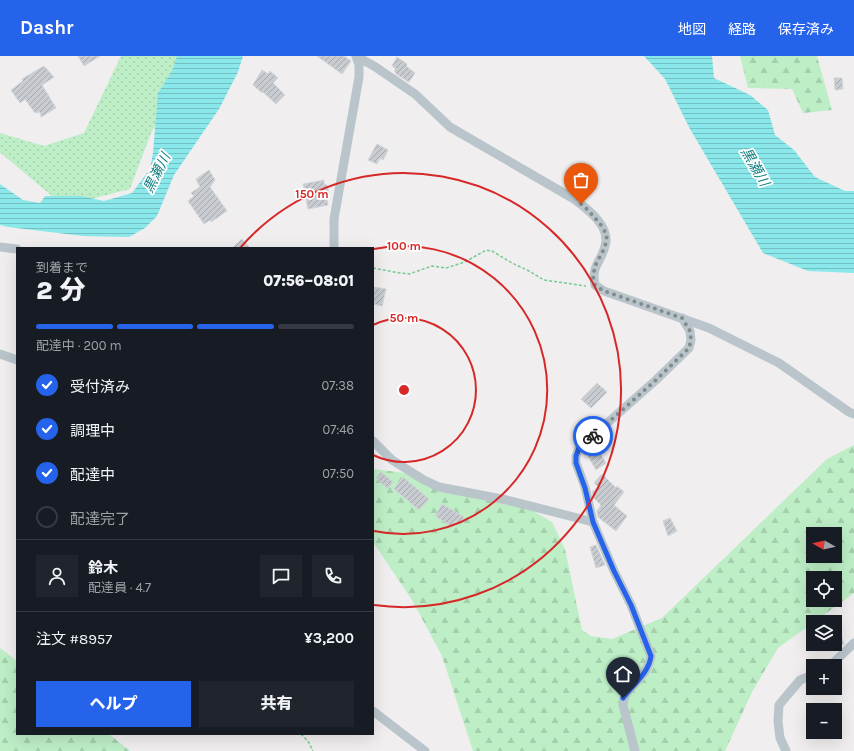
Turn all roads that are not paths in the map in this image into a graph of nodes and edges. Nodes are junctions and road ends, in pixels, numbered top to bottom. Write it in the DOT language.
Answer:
graph roads {
  1 [pos="356,56"];
  2 [pos="0,247"];
  3 [pos="334,247"];
  4 [pos="16,249"];
  5 [pos="682,318"];
  6 [pos="0,354"];
  7 [pos="16,360"];
  8 [pos="854,414"];
  9 [pos="374,442"];
  10 [pos="593,522"];
  11 [pos="854,643"];
  12 [pos="837,659"];
  13 [pos="806,678"];
  14 [pos="374,712"];
  15 [pos="425,751"];
  16 [pos="635,751"];
  17 [pos="786,751"];
  1 -- 3 [label="street"];
  1 -- 5 [label="street"];
  2 -- 4 [label="street"];
  5 -- 8 [label="street"];
  5 -- 10 [label="street"];
  6 -- 7 [label="street"];
  9 -- 10 [label="street"];
  10 -- 16 [label="street"];
  11 -- 12 [label="street"];
  13 -- 17 [label="street"];
  14 -- 15 [label="street"];
}
